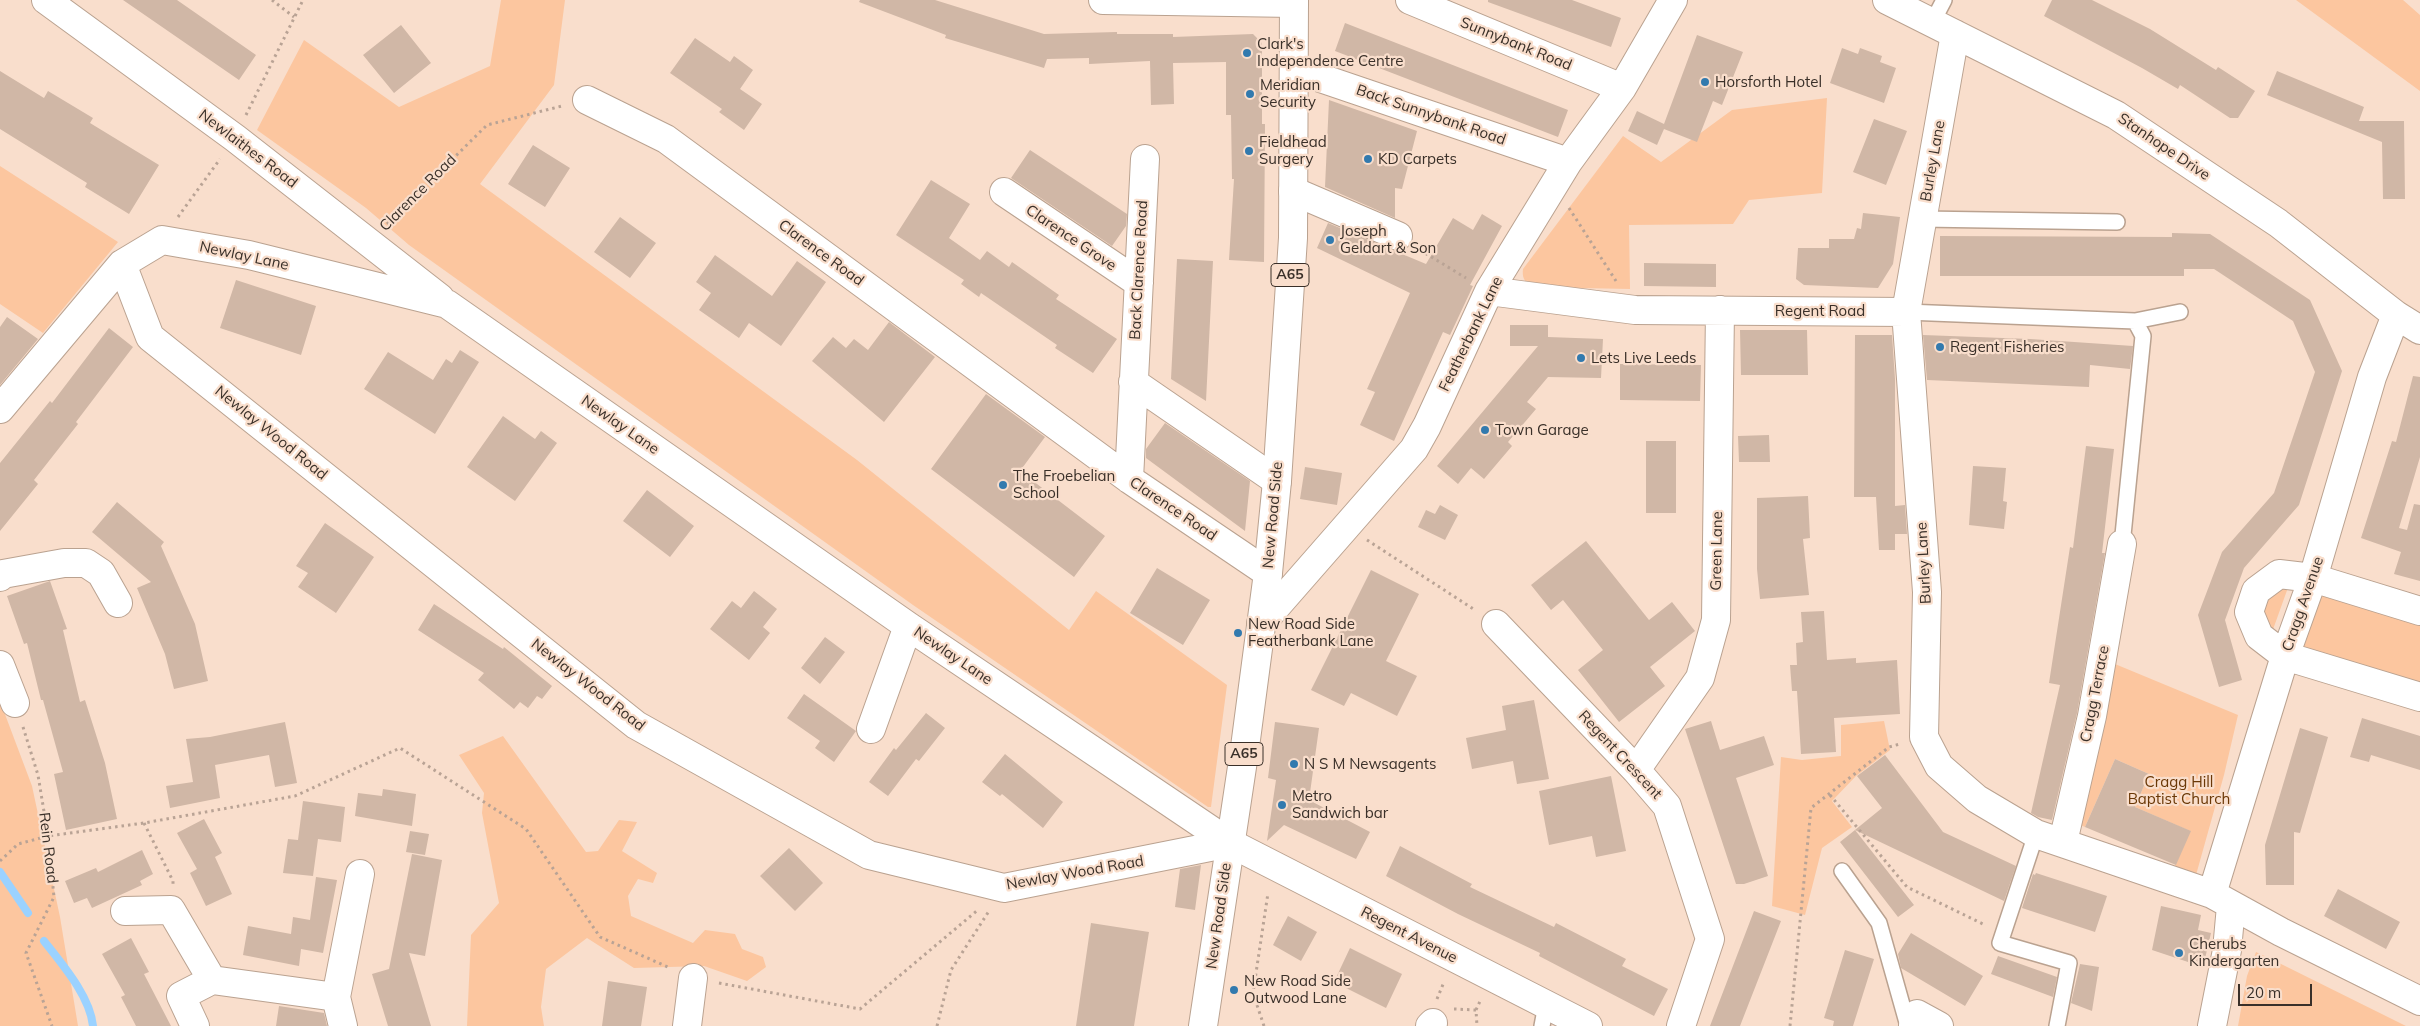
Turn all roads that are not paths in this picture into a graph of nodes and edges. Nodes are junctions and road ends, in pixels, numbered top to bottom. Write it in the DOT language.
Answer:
graph roads {
  1 [pos="46,0"];
  2 [pos="1103,0"];
  3 [pos="1410,0"];
  4 [pos="1673,0"];
  5 [pos="1887,0"];
  6 [pos="1294,1"];
  7 [pos="1944,19"];
  8 [pos="1294,68"];
  9 [pos="1622,88"];
  10 [pos="587,100"];
  11 [pos="1145,159"];
  12 [pos="1561,173"];
  13 [pos="1293,191"];
  14 [pos="1004,192"];
  15 [pos="1922,219"];
  16 [pos="2118,222"];
  17 [pos="1389,228"];
  18 [pos="122,264"];
  19 [pos="1139,283"];
  20 [pos="1489,291"];
  21 [pos="447,304"];
  22 [pos="1720,310"];
  23 [pos="1906,312"];
  24 [pos="2180,312"];
  25 [pos="2396,315"];
  26 [pos="2135,321"];
  27 [pos="2420,330"];
  28 [pos="1133,382"];
  29 [pos="0,409"];
  30 [pos="1129,480"];
  31 [pos="1277,481"];
  32 [pos="2122,540"];
  33 [pos="1268,573"];
  34 [pos="0,577"];
  35 [pos="2313,578"];
  36 [pos="118,603"];
  37 [pos="2420,611"];
  38 [pos="1261,624"];
  39 [pos="1496,624"];
  40 [pos="908,626"];
  41 [pos="2285,656"];
  42 [pos="0,665"];
  43 [pos="2420,698"];
  44 [pos="15,703"];
  45 [pos="870,730"];
  46 [pos="1636,770"];
  47 [pos="2036,834"];
  48 [pos="2063,842"];
  49 [pos="1230,843"];
  50 [pos="1842,871"];
  51 [pos="360,874"];
  52 [pos="2221,900"];
  53 [pos="125,911"];
  54 [pos="693,978"];
  55 [pos="212,980"];
  56 [pos="336,998"];
  57 [pos="2420,1001"];
  58 [pos="1544,1015"];
  59 [pos="195,1026"];
  60 [pos="344,1026"];
  61 [pos="687,1026"];
  62 [pos="1204,1026"];
  63 [pos="1588,1026"];
  64 [pos="1682,1026"];
  65 [pos="1908,1026"];
  66 [pos="1913,1026"];
  67 [pos="1939,1026"];
  68 [pos="2057,1026"];
  69 [pos="2212,1026"];
  1 -- 21 [label="street, Newlaithes Road"];
  2 -- 6 [label="street"];
  3 -- 9 [label="street, Sunnybank Road"];
  4 -- 9 [label="street, Featherbank Lane"];
  5 -- 7 [label="street, Stanhope Drive"];
  6 -- 8 [label="street, New Road Side / A65"];
  7 -- 15 [label="street, Burley Lane"];
  7 -- 25 [label="street, Stanhope Drive"];
  8 -- 12 [label="street, Back Sunnybank Road"];
  8 -- 13 [label="street, New Road Side / A65"];
  9 -- 12 [label="street, Featherbank Lane"];
  10 -- 30 [label="street, Clarence Road"];
  11 -- 19 [label="street, Back Clarence Road"];
  12 -- 20 [label="street, Featherbank Lane"];
  13 -- 17 [label="street"];
  13 -- 31 [label="street, New Road Side / A65"];
  14 -- 19 [label="street, Clarence Grove"];
  15 -- 16 [label="lane"];
  15 -- 23 [label="street, Burley Lane"];
  18 -- 21 [label="street, Newlay Lane"];
  18 -- 29 [label="street"];
  18 -- 49 [label="street, Newlay Wood Road"];
  19 -- 28 [label="street, Back Clarence Road"];
  20 -- 22 [label="street, Regent Road"];
  20 -- 38 [label="street, Featherbank Lane"];
  21 -- 40 [label="street, Newlay Lane"];
  22 -- 23 [label="street, Regent Road"];
  22 -- 46 [label="street, Green Lane"];
  23 -- 26 [label="lane, Regent Road"];
  23 -- 47 [label="street, Burley Lane"];
  24 -- 26 [label="lane, Regent Road"];
  25 -- 27 [label="street, Stanhope Drive"];
  25 -- 35 [label="street, Cragg Avenue"];
  26 -- 32 [label="lane, Cragg Terrace"];
  28 -- 30 [label="street, Back Clarence Road"];
  28 -- 31 [label="street"];
  30 -- 33 [label="street, Clarence Road"];
  31 -- 33 [label="street, New Road Side / A65"];
  32 -- 48 [label="street, Cragg Terrace"];
  33 -- 38 [label="street, New Road Side / A65"];
  34 -- 36 [label="street"];
  35 -- 37 [label="street"];
  35 -- 41 [label="street, Cragg Avenue"];
  35 -- 41 [label="street"];
  38 -- 49 [label="street, New Road Side / A65"];
  39 -- 46 [label="street, Regent Crescent"];
  40 -- 45 [label="street"];
  40 -- 49 [label="street, Newlay Lane"];
  41 -- 43 [label="street"];
  41 -- 52 [label="street, Cragg Avenue"];
  42 -- 44 [label="street"];
  46 -- 64 [label="street, Regent Crescent"];
  47 -- 48 [label="street, Burley Lane"];
  47 -- 68 [label="lane"];
  48 -- 52 [label="street, Burley Lane"];
  49 -- 58 [label="street, Regent Avenue"];
  49 -- 62 [label="street, New Road Side / A65"];
  50 -- 65 [label="lane"];
  51 -- 56 [label="street"];
  52 -- 57 [label="street, Burley Lane"];
  52 -- 69 [label="street, Cragg Avenue"];
  53 -- 55 [label="street"];
  54 -- 61 [label="street"];
  55 -- 56 [label="street"];
  55 -- 59 [label="street"];
  56 -- 60 [label="street"];
  58 -- 63 [label="street, Regent Avenue"];
  66 -- 67 [label="street"];
}
